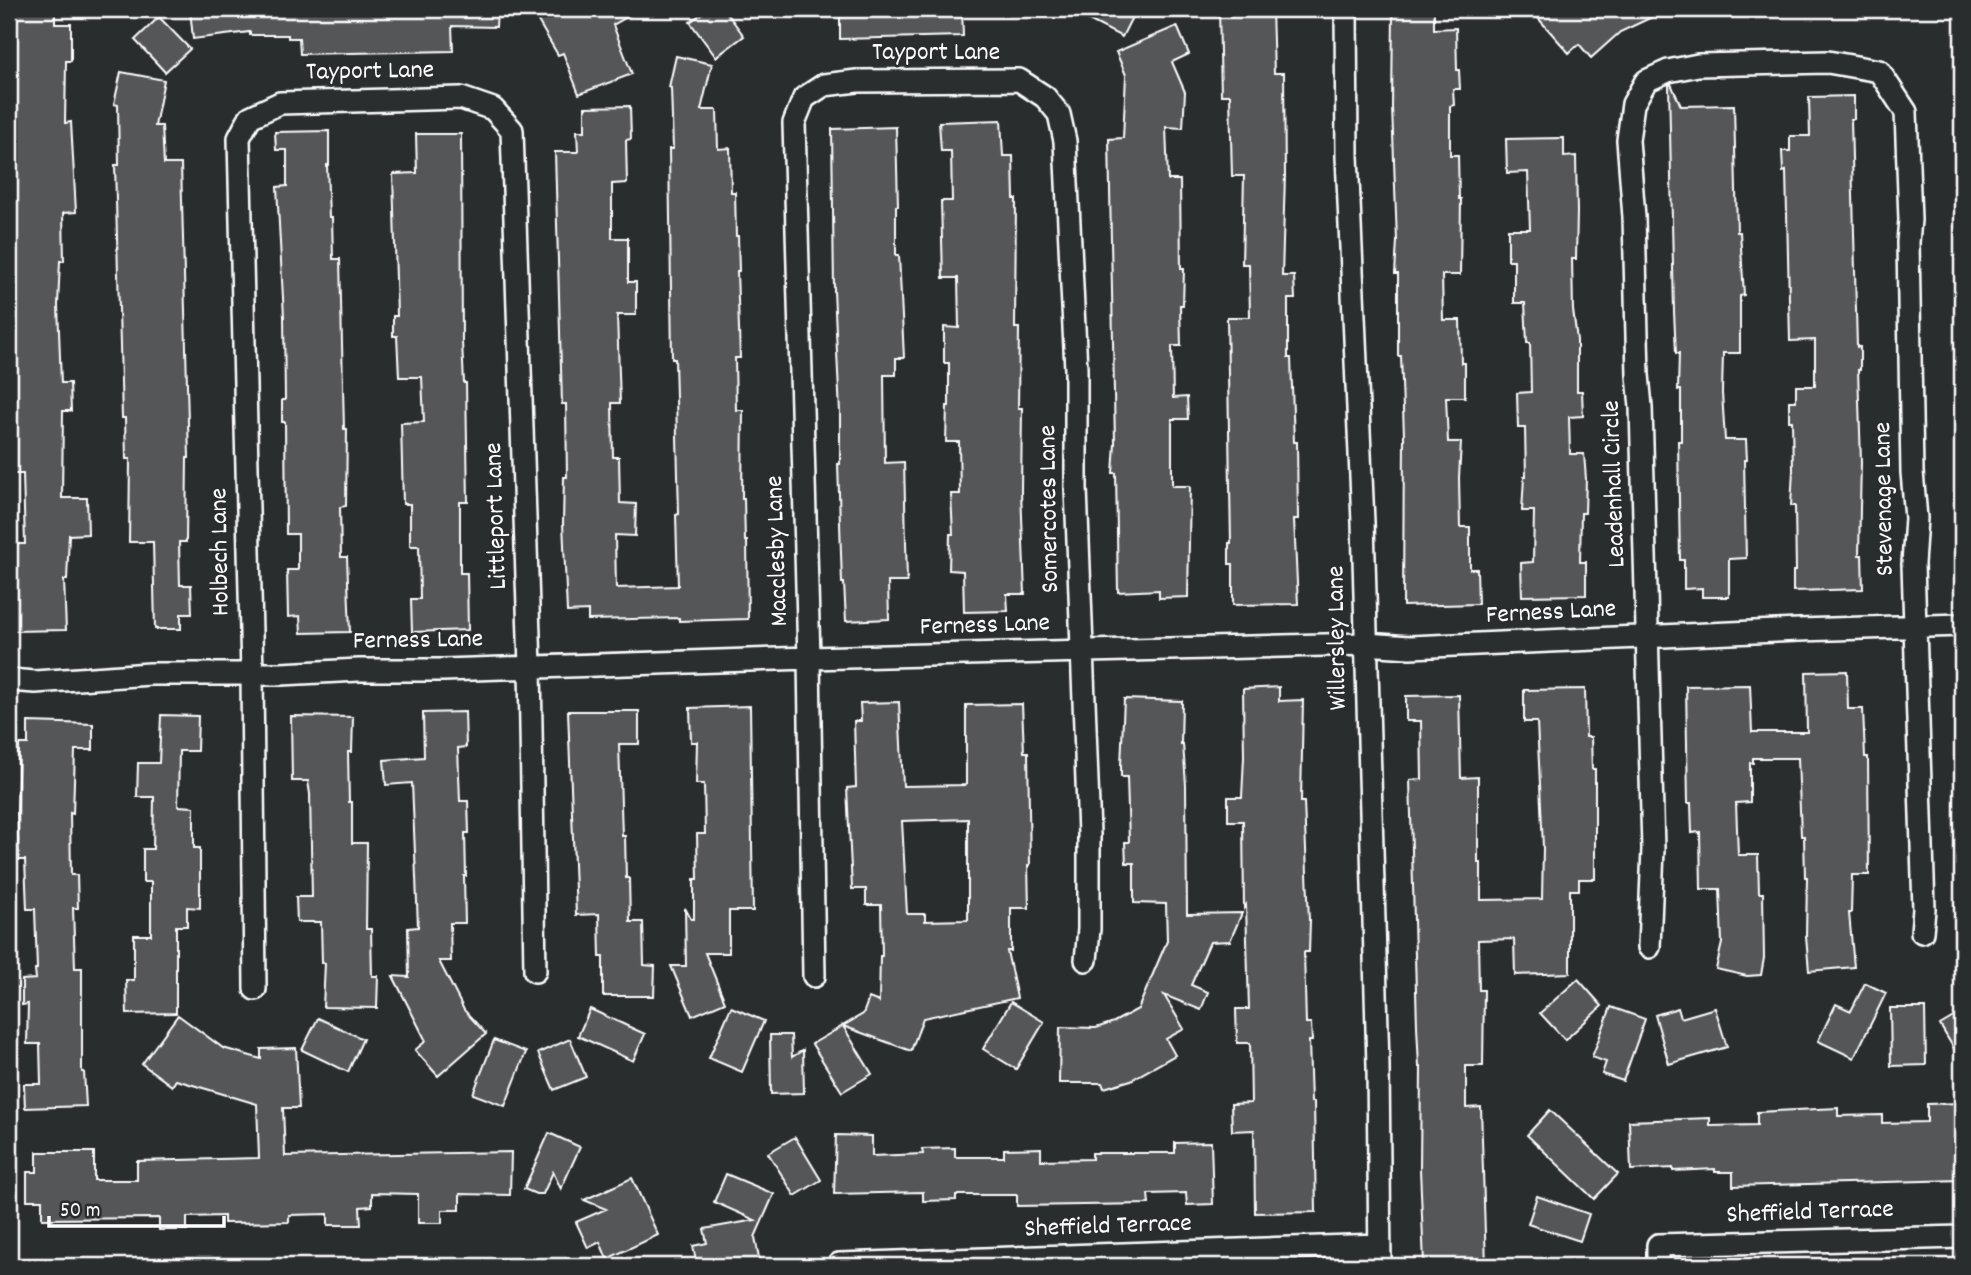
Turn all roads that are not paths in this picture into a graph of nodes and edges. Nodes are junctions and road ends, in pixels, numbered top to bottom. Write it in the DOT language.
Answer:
graph roads {
  1 [pos="1346,9"];
  2 [pos="1879,71"];
  3 [pos="493,108"];
  4 [pos="250,117"];
  5 [pos="794,123"];
  6 [pos="1065,141"];
  7 [pos="1962,625"];
  8 [pos="1917,627"];
  9 [pos="1648,636"];
  10 [pos="1365,644"];
  11 [pos="1081,650"];
  12 [pos="809,658"];
  13 [pos="530,666"];
  14 [pos="252,674"];
  15 [pos="9,680"];
  16 [pos="1922,932"];
  17 [pos="1649,947"];
  18 [pos="1086,960"];
  19 [pos="535,971"];
  20 [pos="814,976"];
  21 [pos="255,989"];
  22 [pos="1962,1237"];
  23 [pos="1379,1245"];
  24 [pos="839,1265"];
  25 [pos="1380,1266"];
  26 [pos="1658,1266"];
  1 -- 10 [label="street, Willersley Lane"];
  2 -- 8 [label="street, Stevenage Lane"];
  2 -- 9 [label="street, Leadenhall Circle"];
  3 -- 4 [label="street, Tayport Lane"];
  3 -- 13 [label="street, Littleport Lane"];
  4 -- 14 [label="street, Holbech Lane"];
  5 -- 6 [label="street, Tayport Lane"];
  5 -- 12 [label="street, Macclesby Lane"];
  6 -- 11 [label="street, Somercotes Lane"];
  7 -- 8 [label="street, Ferness Lane"];
  8 -- 9 [label="street, Ferness Lane"];
  8 -- 16 [label="street, Stevenage Lane"];
  9 -- 10 [label="street, Ferness Lane"];
  9 -- 17 [label="street, Leadenhall Circle"];
  10 -- 11 [label="street, Ferness Lane"];
  10 -- 23 [label="street, Willersley Lane"];
  11 -- 12 [label="street, Ferness Lane"];
  11 -- 18 [label="street, Somercotes Lane"];
  12 -- 13 [label="street, Ferness Lane"];
  12 -- 20 [label="street, Macclesby Lane"];
  13 -- 14 [label="street, Ferness Lane"];
  13 -- 19 [label="street, Littleport Lane"];
  14 -- 15 [label="street, Ferness Lane"];
  14 -- 21 [label="street, Holbech Lane"];
  22 -- 26 [label="street, Sheffield Terrace"];
  23 -- 24 [label="street, Sheffield Terrace"];
  23 -- 25 [label="street, Willersley Lane"];
}
